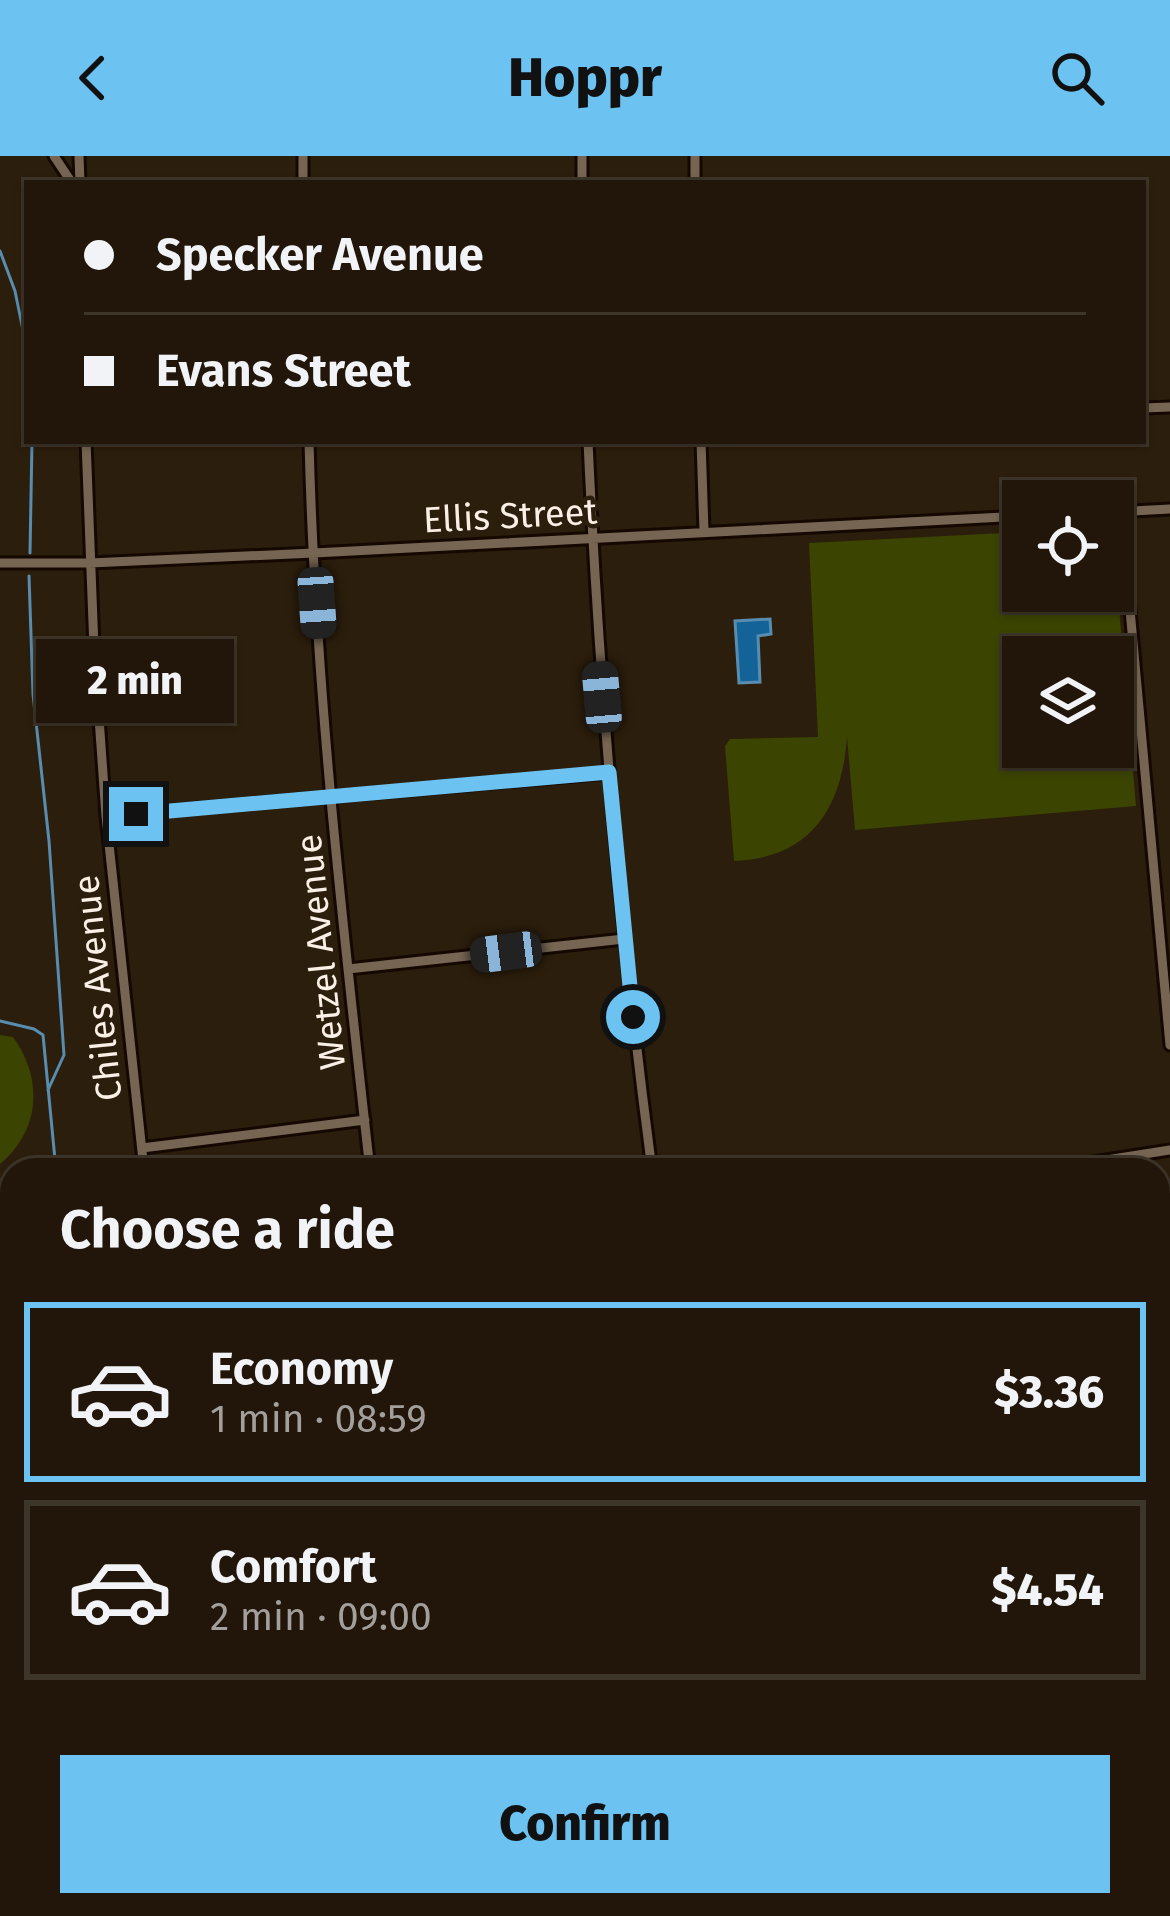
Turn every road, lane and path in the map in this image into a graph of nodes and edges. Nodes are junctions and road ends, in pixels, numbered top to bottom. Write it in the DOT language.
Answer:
graph roads {
  1 [pos="54,156"];
  2 [pos="74,180"];
  3 [pos="86,444"];
  4 [pos="310,444"];
  5 [pos="588,444"];
  6 [pos="700,444"];
  7 [pos="1170,509"];
  8 [pos="1134,511"];
  9 [pos="1002,517"];
  10 [pos="704,531"];
  11 [pos="592,537"];
  12 [pos="314,553"];
  13 [pos="0,563"];
  14 [pos="90,563"];
  15 [pos="1127,612"];
  16 [pos="609,772"];
  17 [pos="331,796"];
  18 [pos="106,816"];
  19 [pos="624,939"];
  20 [pos="348,969"];
  21 [pos="1170,1045"];
  22 [pos="364,1120"];
  23 [pos="142,1148"];
  24 [pos="1170,1150"];
  25 [pos="143,1158"];
  26 [pos="369,1158"];
  27 [pos="651,1158"];
  28 [pos="1134,1158"];
  1 -- 2 [label="street"];
  3 -- 14 [label="street, Chiles Avenue"];
  4 -- 12 [label="street, Wetzel Avenue"];
  5 -- 11 [label="street"];
  6 -- 10 [label="street"];
  7 -- 8 [label="street"];
  9 -- 10 [label="street, Ellis Street"];
  10 -- 11 [label="street, Ellis Street"];
  11 -- 12 [label="street, Ellis Street"];
  11 -- 16 [label="street"];
  12 -- 14 [label="street, Ellis Street"];
  12 -- 17 [label="street, Wetzel Avenue"];
  13 -- 14 [label="street, Ellis Street"];
  14 -- 18 [label="street, Chiles Avenue"];
  15 -- 21 [label="street"];
  16 -- 17 [label="street"];
  16 -- 19 [label="street"];
  17 -- 18 [label="street"];
  17 -- 20 [label="street, Wetzel Avenue"];
  18 -- 23 [label="street, Chiles Avenue"];
  19 -- 20 [label="street"];
  19 -- 27 [label="street"];
  20 -- 22 [label="street, Wetzel Avenue"];
  22 -- 23 [label="street"];
  22 -- 26 [label="street, Wetzel Avenue"];
  23 -- 25 [label="street, Chiles Avenue"];
  24 -- 28 [label="street"];
}
